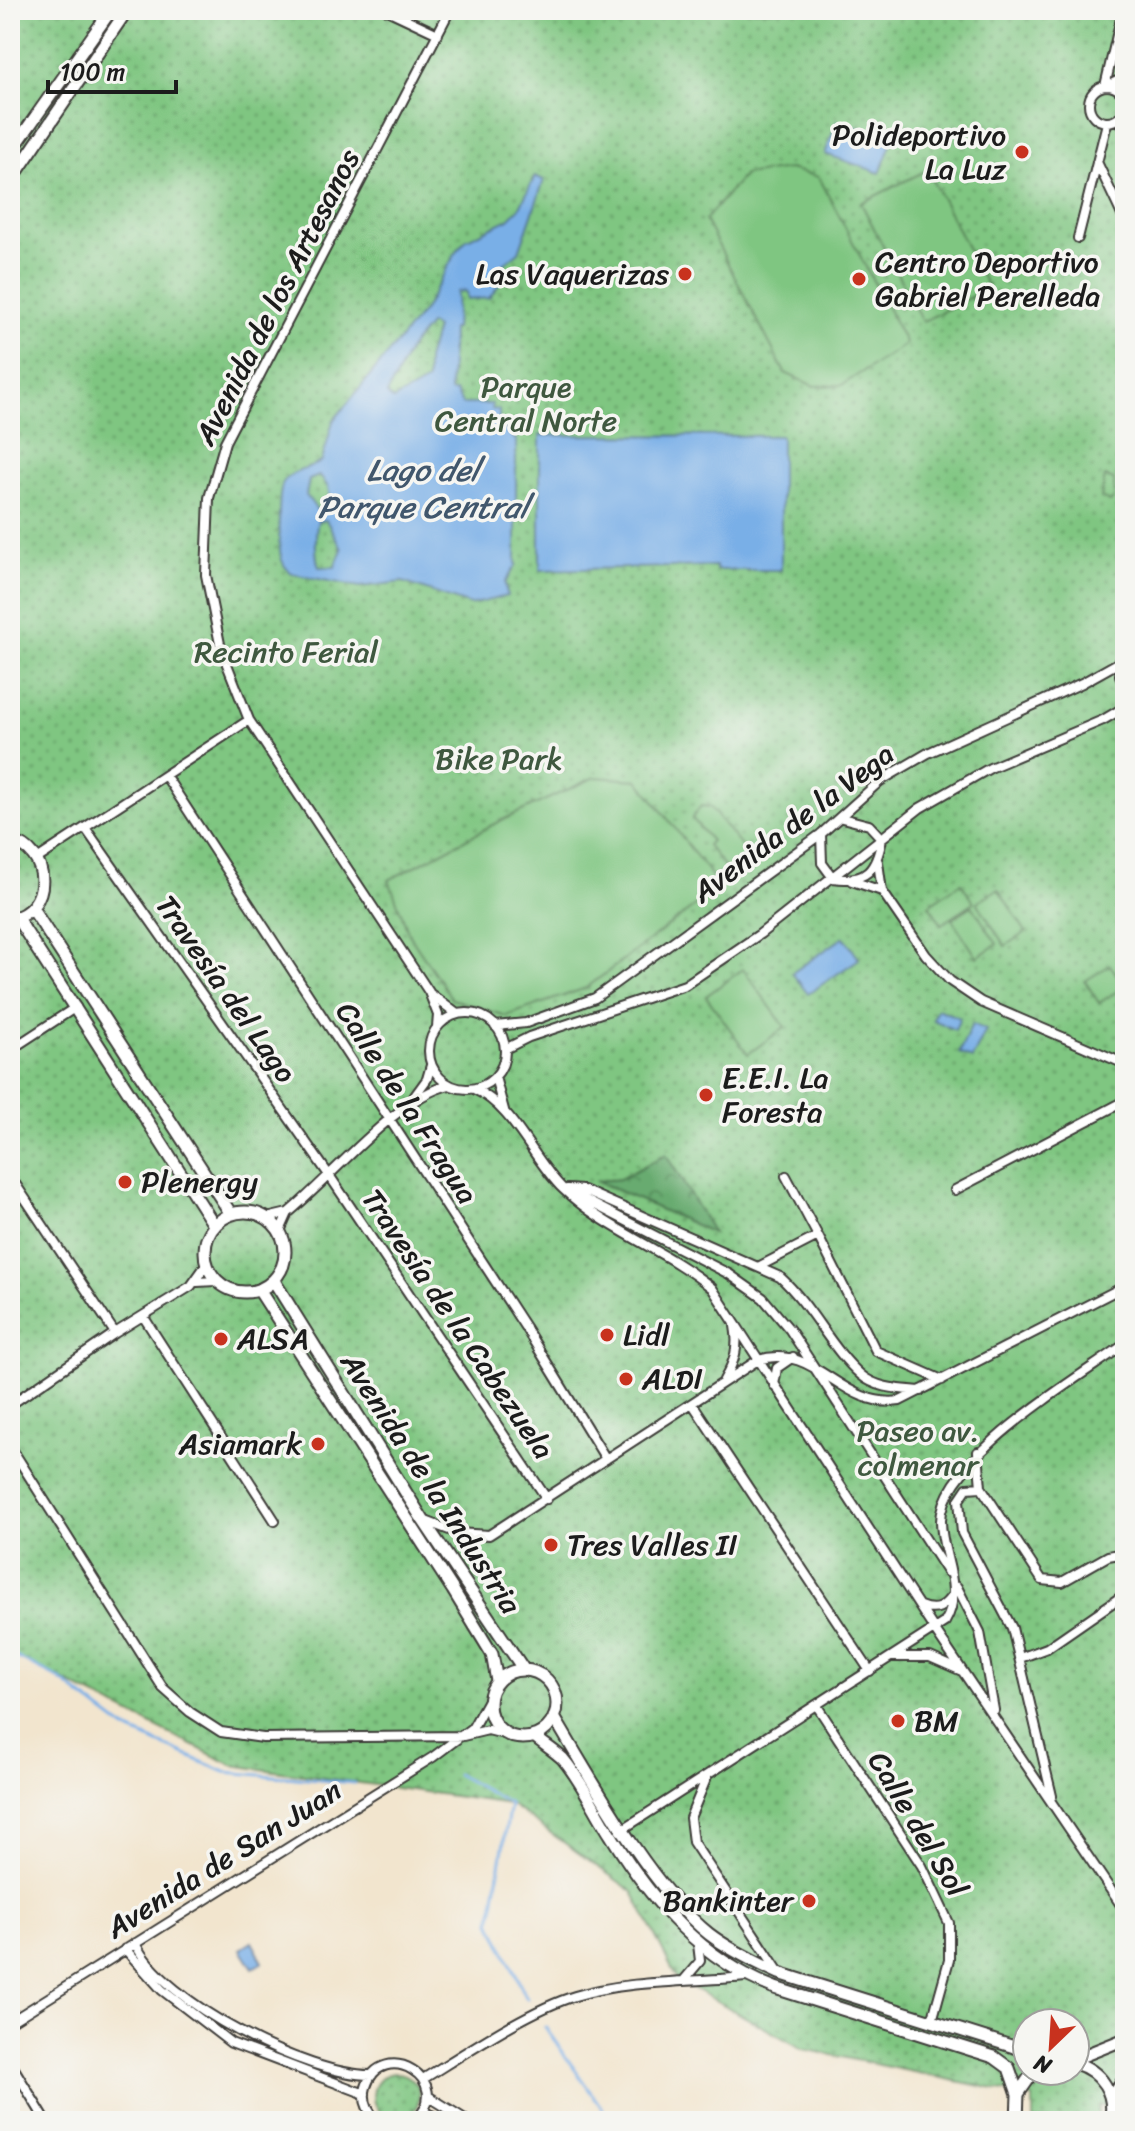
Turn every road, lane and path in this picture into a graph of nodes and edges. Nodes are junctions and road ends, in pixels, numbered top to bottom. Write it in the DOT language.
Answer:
graph roads {
  1 [pos="111,10"];
  2 [pos="127,10"];
  3 [pos="387,10"];
  4 [pos="450,10"];
  5 [pos="1123,10"];
  6 [pos="438,34"];
  7 [pos="1125,77"];
  8 [pos="1106,86"];
  9 [pos="1122,115"];
  10 [pos="1107,123"];
  11 [pos="1125,130"];
  12 [pos="10,153"];
  13 [pos="1097,162"];
  14 [pos="10,182"];
  15 [pos="1122,215"];
  16 [pos="1078,238"];
  17 [pos="1124,659"];
  18 [pos="1125,692"];
  19 [pos="1125,707"];
  20 [pos="249,720"];
  21 [pos="165,775"];
  22 [pos="842,818"];
  23 [pos="86,829"];
  24 [pos="821,834"];
  25 [pos="882,839"];
  26 [pos="10,841"];
  27 [pos="37,859"];
  28 [pos="878,862"];
  29 [pos="833,878"];
  30 [pos="852,881"];
  31 [pos="882,891"];
  32 [pos="32,908"];
  33 [pos="13,919"];
  34 [pos="429,992"];
  35 [pos="76,1007"];
  36 [pos="457,1014"];
  37 [pos="495,1026"];
  38 [pos="437,1027"];
  39 [pos="505,1049"];
  40 [pos="10,1050"];
  41 [pos="1125,1064"];
  42 [pos="431,1065"];
  43 [pos="495,1077"];
  44 [pos="449,1085"];
  45 [pos="474,1089"];
  46 [pos="1125,1101"];
  47 [pos="408,1105"];
  48 [pos="506,1114"];
  49 [pos="390,1122"];
  50 [pos="329,1175"];
  51 [pos="10,1176"];
  52 [pos="786,1176"];
  53 [pos="562,1189"];
  54 [pos="955,1190"];
  55 [pos="288,1213"];
  56 [pos="231,1214"];
  57 [pos="267,1218"];
  58 [pos="214,1225"];
  59 [pos="280,1231"];
  60 [pos="818,1236"];
  61 [pos="206,1265"];
  62 [pos="758,1267"];
  63 [pos="216,1281"];
  64 [pos="274,1281"];
  65 [pos="197,1282"];
  66 [pos="1125,1286"];
  67 [pos="259,1290"];
  68 [pos="143,1316"];
  69 [pos="734,1318"];
  70 [pos="115,1333"];
  71 [pos="1125,1344"];
  72 [pos="794,1356"];
  73 [pos="758,1360"];
  74 [pos="813,1367"];
  75 [pos="942,1380"];
  76 [pos="721,1384"];
  77 [pos="774,1385"];
  78 [pos="922,1391"];
  79 [pos="692,1403"];
  80 [pos="10,1405"];
  81 [pos="10,1446"];
  82 [pos="978,1452"];
  83 [pos="606,1459"];
  84 [pos="981,1487"];
  85 [pos="547,1499"];
  86 [pos="423,1520"];
  87 [pos="275,1521"];
  88 [pos="1125,1553"];
  89 [pos="951,1578"];
  90 [pos="955,1593"];
  91 [pos="1125,1594"];
  92 [pos="919,1605"];
  93 [pos="934,1629"];
  94 [pos="891,1657"];
  95 [pos="1020,1658"];
  96 [pos="524,1670"];
  97 [pos="870,1671"];
  98 [pos="962,1671"];
  99 [pos="497,1681"];
  100 [pos="489,1698"];
  101 [pos="817,1706"];
  102 [pos="995,1715"];
  103 [pos="554,1717"];
  104 [pos="508,1735"];
  105 [pos="463,1736"];
  106 [pos="534,1736"];
  107 [pos="424,1737"];
  108 [pos="433,1757"];
  109 [pos="707,1777"];
  110 [pos="1053,1801"];
  111 [pos="626,1830"];
  112 [pos="609,1833"];
  113 [pos="1125,1911"];
  114 [pos="135,1943"];
  115 [pos="698,1944"];
  116 [pos="125,1949"];
  117 [pos="779,1973"];
  118 [pos="747,1977"];
  119 [pos="680,1983"];
  120 [pos="932,2021"];
  121 [pos="10,2022"];
  122 [pos="1125,2039"];
  123 [pos="1011,2046"];
  124 [pos="1091,2054"];
  125 [pos="10,2062"];
  126 [pos="1091,2071"];
  127 [pos="372,2075"];
  128 [pos="1125,2077"];
  129 [pos="423,2079"];
  130 [pos="1023,2087"];
  131 [pos="365,2094"];
  132 [pos="1018,2094"];
  133 [pos="428,2096"];
  134 [pos="1111,2098"];
  135 [pos="424,2112"];
  136 [pos="374,2117"];
  137 [pos="1014,2119"];
  138 [pos="1113,2119"];
  139 [pos="46,2121"];
  140 [pos="359,2121"];
  141 [pos="415,2121"];
  142 [pos="446,2121"];
  143 [pos="468,2121"];
  1 -- 12 [label="street"];
  2 -- 14 [label="street"];
  3 -- 6 [label="street"];
  4 -- 6 [label="street, Avenida de los Artesanos"];
  5 -- 8 [label="street"];
  6 -- 20 [label="street, Avenida de los Artesanos"];
  7 -- 8 [label="street"];
  8 -- 9 [label="street"];
  8 -- 10 [label="street"];
  9 -- 10 [label="street"];
  9 -- 11 [label="street"];
  10 -- 13 [label="street"];
  13 -- 15 [label="street"];
  13 -- 16 [label="street"];
  17 -- 18 [label="street"];
  17 -- 22 [label="street, Avenida de la Vega"];
  19 -- 25 [label="street"];
  20 -- 21 [label="street"];
  20 -- 34 [label="street, Avenida de los Artesanos"];
  21 -- 23 [label="street"];
  21 -- 49 [label="street, Calle de la Fragua"];
  22 -- 24 [label="street, Avenida de la Vega"];
  22 -- 25 [label="street"];
  23 -- 27 [label="street"];
  23 -- 50 [label="street, Travesía del Lago"];
  24 -- 29 [label="street"];
  24 -- 37 [label="street, Avenida de la Vega"];
  25 -- 28 [label="street"];
  25 -- 29 [label="street"];
  26 -- 27 [label="street"];
  27 -- 32 [label="street"];
  28 -- 30 [label="street"];
  28 -- 31 [label="street"];
  29 -- 30 [label="street"];
  29 -- 39 [label="street"];
  30 -- 31 [label="street"];
  31 -- 41 [label="street"];
  32 -- 33 [label="street"];
  32 -- 56 [label="street"];
  33 -- 35 [label="street"];
  34 -- 36 [label="street, Avenida de los Artesanos"];
  34 -- 38 [label="street, Avenida de los Artesanos"];
  35 -- 40 [label="street"];
  35 -- 58 [label="street"];
  36 -- 37 [label="street"];
  36 -- 38 [label="street"];
  37 -- 39 [label="street"];
  38 -- 42 [label="street"];
  39 -- 43 [label="street"];
  42 -- 44 [label="street"];
  42 -- 47 [label="street"];
  43 -- 45 [label="street"];
  43 -- 48 [label="street"];
  44 -- 45 [label="street"];
  44 -- 47 [label="street"];
  45 -- 48 [label="street"];
  46 -- 54 [label="street"];
  47 -- 49 [label="street"];
  48 -- 53 [label="street"];
  49 -- 50 [label="street"];
  49 -- 83 [label="street, Calle de la Fragua"];
  50 -- 55 [label="street"];
  50 -- 85 [label="street, Travesía de la Cabezuela"];
  51 -- 70 [label="street"];
  52 -- 60 [label="street"];
  53 -- 62 [label="street"];
  53 -- 69 [label="street"];
  53 -- 74 [label="street"];
  55 -- 57 [label="street"];
  55 -- 59 [label="street"];
  56 -- 57 [label="street"];
  56 -- 58 [label="street"];
  57 -- 59 [label="street"];
  58 -- 61 [label="street"];
  59 -- 64 [label="street"];
  60 -- 62 [label="street"];
  60 -- 75 [label="street"];
  61 -- 63 [label="street"];
  61 -- 65 [label="street"];
  62 -- 78 [label="street"];
  63 -- 65 [label="street"];
  63 -- 67 [label="street"];
  64 -- 67 [label="street"];
  64 -- 86 [label="street, Avenida de la Industria"];
  65 -- 68 [label="street"];
  66 -- 75 [label="street"];
  67 -- 99 [label="street, Avenida de la Industria"];
  68 -- 70 [label="street"];
  68 -- 87 [label="street"];
  69 -- 73 [label="street"];
  69 -- 76 [label="street"];
  70 -- 80 [label="street"];
  71 -- 82 [label="street"];
  72 -- 73 [label="street"];
  72 -- 74 [label="street"];
  72 -- 77 [label="street"];
  73 -- 76 [label="street"];
  73 -- 77 [label="street"];
  74 -- 78 [label="street"];
  74 -- 89 [label="street"];
  75 -- 78 [label="street"];
  76 -- 79 [label="street"];
  77 -- 92 [label="street"];
  79 -- 83 [label="street"];
  79 -- 97 [label="street"];
  81 -- 107 [label="street"];
  82 -- 84 [label="street"];
  82 -- 89 [label="street"];
  83 -- 85 [label="street"];
  84 -- 88 [label="street"];
  84 -- 95 [label="street"];
  85 -- 86 [label="street"];
  86 -- 96 [label="street, Avenida de la Industria"];
  89 -- 90 [label="street"];
  89 -- 102 [label="street"];
  90 -- 92 [label="street"];
  90 -- 93 [label="street"];
  91 -- 95 [label="street"];
  92 -- 93 [label="street"];
  93 -- 94 [label="street"];
  93 -- 98 [label="street"];
  94 -- 97 [label="street"];
  94 -- 98 [label="street"];
  95 -- 110 [label="street"];
  96 -- 99 [label="street"];
  96 -- 103 [label="street"];
  97 -- 101 [label="street"];
  98 -- 102 [label="street"];
  99 -- 100 [label="street"];
  100 -- 104 [label="street"];
  100 -- 105 [label="street"];
  101 -- 109 [label="street"];
  101 -- 120 [label="street, Calle del Sol"];
  102 -- 110 [label="street"];
  103 -- 106 [label="street"];
  103 -- 111 [label="street"];
  104 -- 105 [label="street"];
  104 -- 106 [label="street"];
  105 -- 107 [label="street"];
  105 -- 108 [label="street, Avenida de San Juan"];
  106 -- 112 [label="street"];
  107 -- 108 [label="street"];
  108 -- 114 [label="street, Avenida de San Juan"];
  109 -- 111 [label="street"];
  109 -- 117 [label="street"];
  110 -- 113 [label="street"];
  111 -- 112 [label="street"];
  111 -- 117 [label="street"];
  112 -- 115 [label="street"];
  114 -- 116 [label="street, Avenida de San Juan"];
  114 -- 127 [label="street"];
  115 -- 118 [label="street"];
  115 -- 119 [label="street"];
  116 -- 121 [label="street, Avenida de San Juan"];
  116 -- 131 [label="street"];
  117 -- 120 [label="street"];
  118 -- 119 [label="street"];
  118 -- 132 [label="street"];
  119 -- 129 [label="street"];
  120 -- 123 [label="street"];
  122 -- 124 [label="street"];
  125 -- 139 [label="street"];
  126 -- 134 [label="street"];
  127 -- 129 [label="street"];
  127 -- 131 [label="street"];
  128 -- 134 [label="street"];
  129 -- 133 [label="street"];
  130 -- 132 [label="street"];
  131 -- 136 [label="street"];
  132 -- 137 [label="street"];
  133 -- 135 [label="street"];
  133 -- 143 [label="street"];
  134 -- 138 [label="street"];
  135 -- 141 [label="street"];
  135 -- 142 [label="street"];
  136 -- 140 [label="street"];
}
